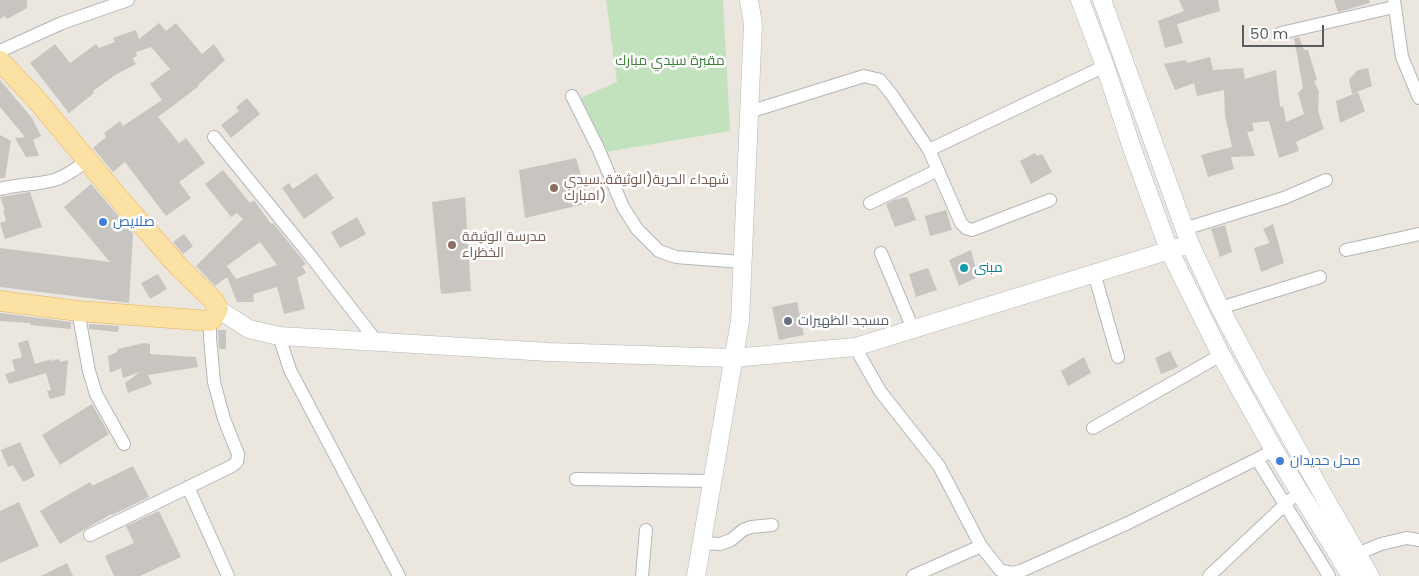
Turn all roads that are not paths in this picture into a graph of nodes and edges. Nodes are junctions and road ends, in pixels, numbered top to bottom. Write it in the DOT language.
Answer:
graph roads {
  1 [pos="128,0"];
  2 [pos="750,0"];
  3 [pos="1080,0"];
  4 [pos="1102,0"];
  5 [pos="1394,4"];
  6 [pos="1281,33"];
  7 [pos="0,51"];
  8 [pos="0,61"];
  9 [pos="1104,66"];
  10 [pos="572,96"];
  11 [pos="1419,98"];
  12 [pos="749,112"];
  13 [pos="214,137"];
  14 [pos="929,150"];
  15 [pos="88,160"];
  16 [pos="938,170"];
  17 [pos="1326,180"];
  18 [pos="0,189"];
  19 [pos="1050,200"];
  20 [pos="870,203"];
  21 [pos="1419,234"];
  22 [pos="1187,236"];
  23 [pos="1169,250"];
  24 [pos="1346,250"];
  25 [pos="881,253"];
  26 [pos="742,262"];
  27 [pos="1094,273"];
  28 [pos="1320,277"];
  29 [pos="0,301"];
  30 [pos="1220,308"];
  31 [pos="78,311"];
  32 [pos="214,315"];
  33 [pos="913,329"];
  34 [pos="279,336"];
  35 [pos="377,342"];
  36 [pos="855,347"];
  37 [pos="1221,355"];
  38 [pos="1118,357"];
  39 [pos="733,358"];
  40 [pos="1093,428"];
  41 [pos="124,444"];
  42 [pos="1274,450"];
  43 [pos="1257,459"];
  44 [pos="576,479"];
  45 [pos="712,481"];
  46 [pos="188,487"];
  47 [pos="1300,491"];
  48 [pos="1285,505"];
  49 [pos="772,525"];
  50 [pos="646,530"];
  51 [pos="90,534"];
  52 [pos="1419,540"];
  53 [pos="701,543"];
  54 [pos="982,546"];
  55 [pos="1357,554"];
  56 [pos="228,576"];
  57 [pos="399,576"];
  58 [pos="642,576"];
  59 [pos="696,576"];
  60 [pos="913,576"];
  61 [pos="1209,576"];
  62 [pos="1329,576"];
  63 [pos="1351,576"];
  64 [pos="1370,576"];
  1 -- 7 [label="street"];
  2 -- 12 [label="street"];
  3 -- 9 [label="street"];
  4 -- 22 [label="street"];
  5 -- 6 [label="street"];
  5 -- 11 [label="street"];
  8 -- 15 [label="main road"];
  9 -- 14 [label="street"];
  9 -- 23 [label="street"];
  10 -- 26 [label="street"];
  12 -- 14 [label="street"];
  12 -- 26 [label="street"];
  13 -- 35 [label="street"];
  14 -- 16 [label="street"];
  15 -- 18 [label="street"];
  15 -- 32 [label="main road"];
  16 -- 19 [label="street"];
  16 -- 20 [label="street"];
  17 -- 22 [label="street"];
  21 -- 24 [label="street"];
  22 -- 23 [label="street"];
  22 -- 30 [label="street"];
  23 -- 27 [label="street"];
  23 -- 37 [label="street"];
  25 -- 33 [label="street"];
  26 -- 39 [label="street"];
  27 -- 33 [label="street"];
  27 -- 38 [label="street"];
  28 -- 30 [label="street"];
  29 -- 31 [label="main road"];
  30 -- 55 [label="street"];
  31 -- 32 [label="main road"];
  31 -- 41 [label="street"];
  32 -- 34 [label="street"];
  32 -- 46 [label="street"];
  33 -- 36 [label="street"];
  34 -- 35 [label="street"];
  34 -- 57 [label="street"];
  35 -- 39 [label="street"];
  36 -- 39 [label="street"];
  36 -- 54 [label="street"];
  37 -- 40 [label="street"];
  37 -- 42 [label="street"];
  39 -- 45 [label="street"];
  42 -- 43 [label="street"];
  42 -- 47 [label="street"];
  43 -- 48 [label="street"];
  43 -- 54 [label="street"];
  44 -- 45 [label="street"];
  45 -- 53 [label="street"];
  46 -- 51 [label="street"];
  46 -- 56 [label="street"];
  47 -- 48 [label="street"];
  47 -- 63 [label="street"];
  48 -- 61 [label="street"];
  48 -- 62 [label="street"];
  49 -- 53 [label="street"];
  50 -- 58 [label="street"];
  52 -- 55 [label="street"];
  53 -- 59 [label="street"];
  54 -- 60 [label="street"];
  55 -- 64 [label="street"];
}
